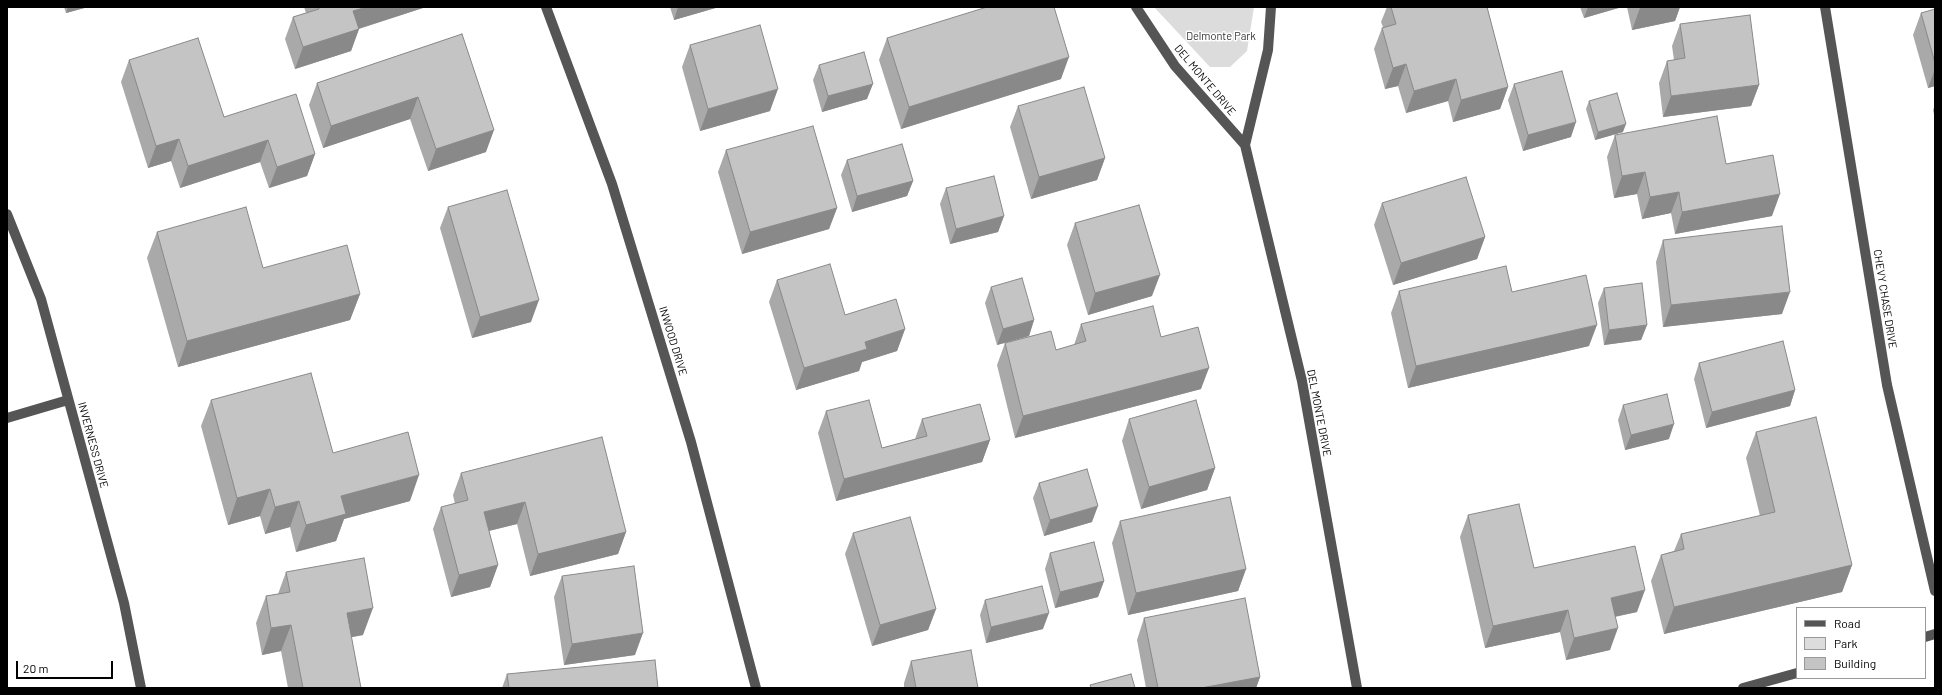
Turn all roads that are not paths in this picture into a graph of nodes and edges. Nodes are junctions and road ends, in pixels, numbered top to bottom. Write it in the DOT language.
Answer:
graph roads {
  1 [pos="546,7"];
  2 [pos="1136,7"];
  3 [pos="1270,7"];
  4 [pos="1825,7"];
  5 [pos="1245,145"];
  6 [pos="7,214"];
  7 [pos="68,400"];
  8 [pos="7,418"];
  9 [pos="1935,591"];
  10 [pos="1796,673"];
  11 [pos="141,688"];
  12 [pos="756,688"];
  13 [pos="1357,688"];
  14 [pos="1743,688"];
  1 -- 12 [label="street, INWOOD DRIVE"];
  2 -- 5 [label="street, DEL MONTE DRIVE"];
  3 -- 5 [label="street, DEL MONTE DRIVE"];
  4 -- 9 [label="street, CHEVY CHASE DRIVE"];
  5 -- 13 [label="street, DEL MONTE DRIVE"];
  6 -- 7 [label="street, INVERNESS DRIVE"];
  7 -- 8 [label="street"];
  7 -- 11 [label="street, INVERNESS DRIVE"];
  10 -- 14 [label="street"];
}
